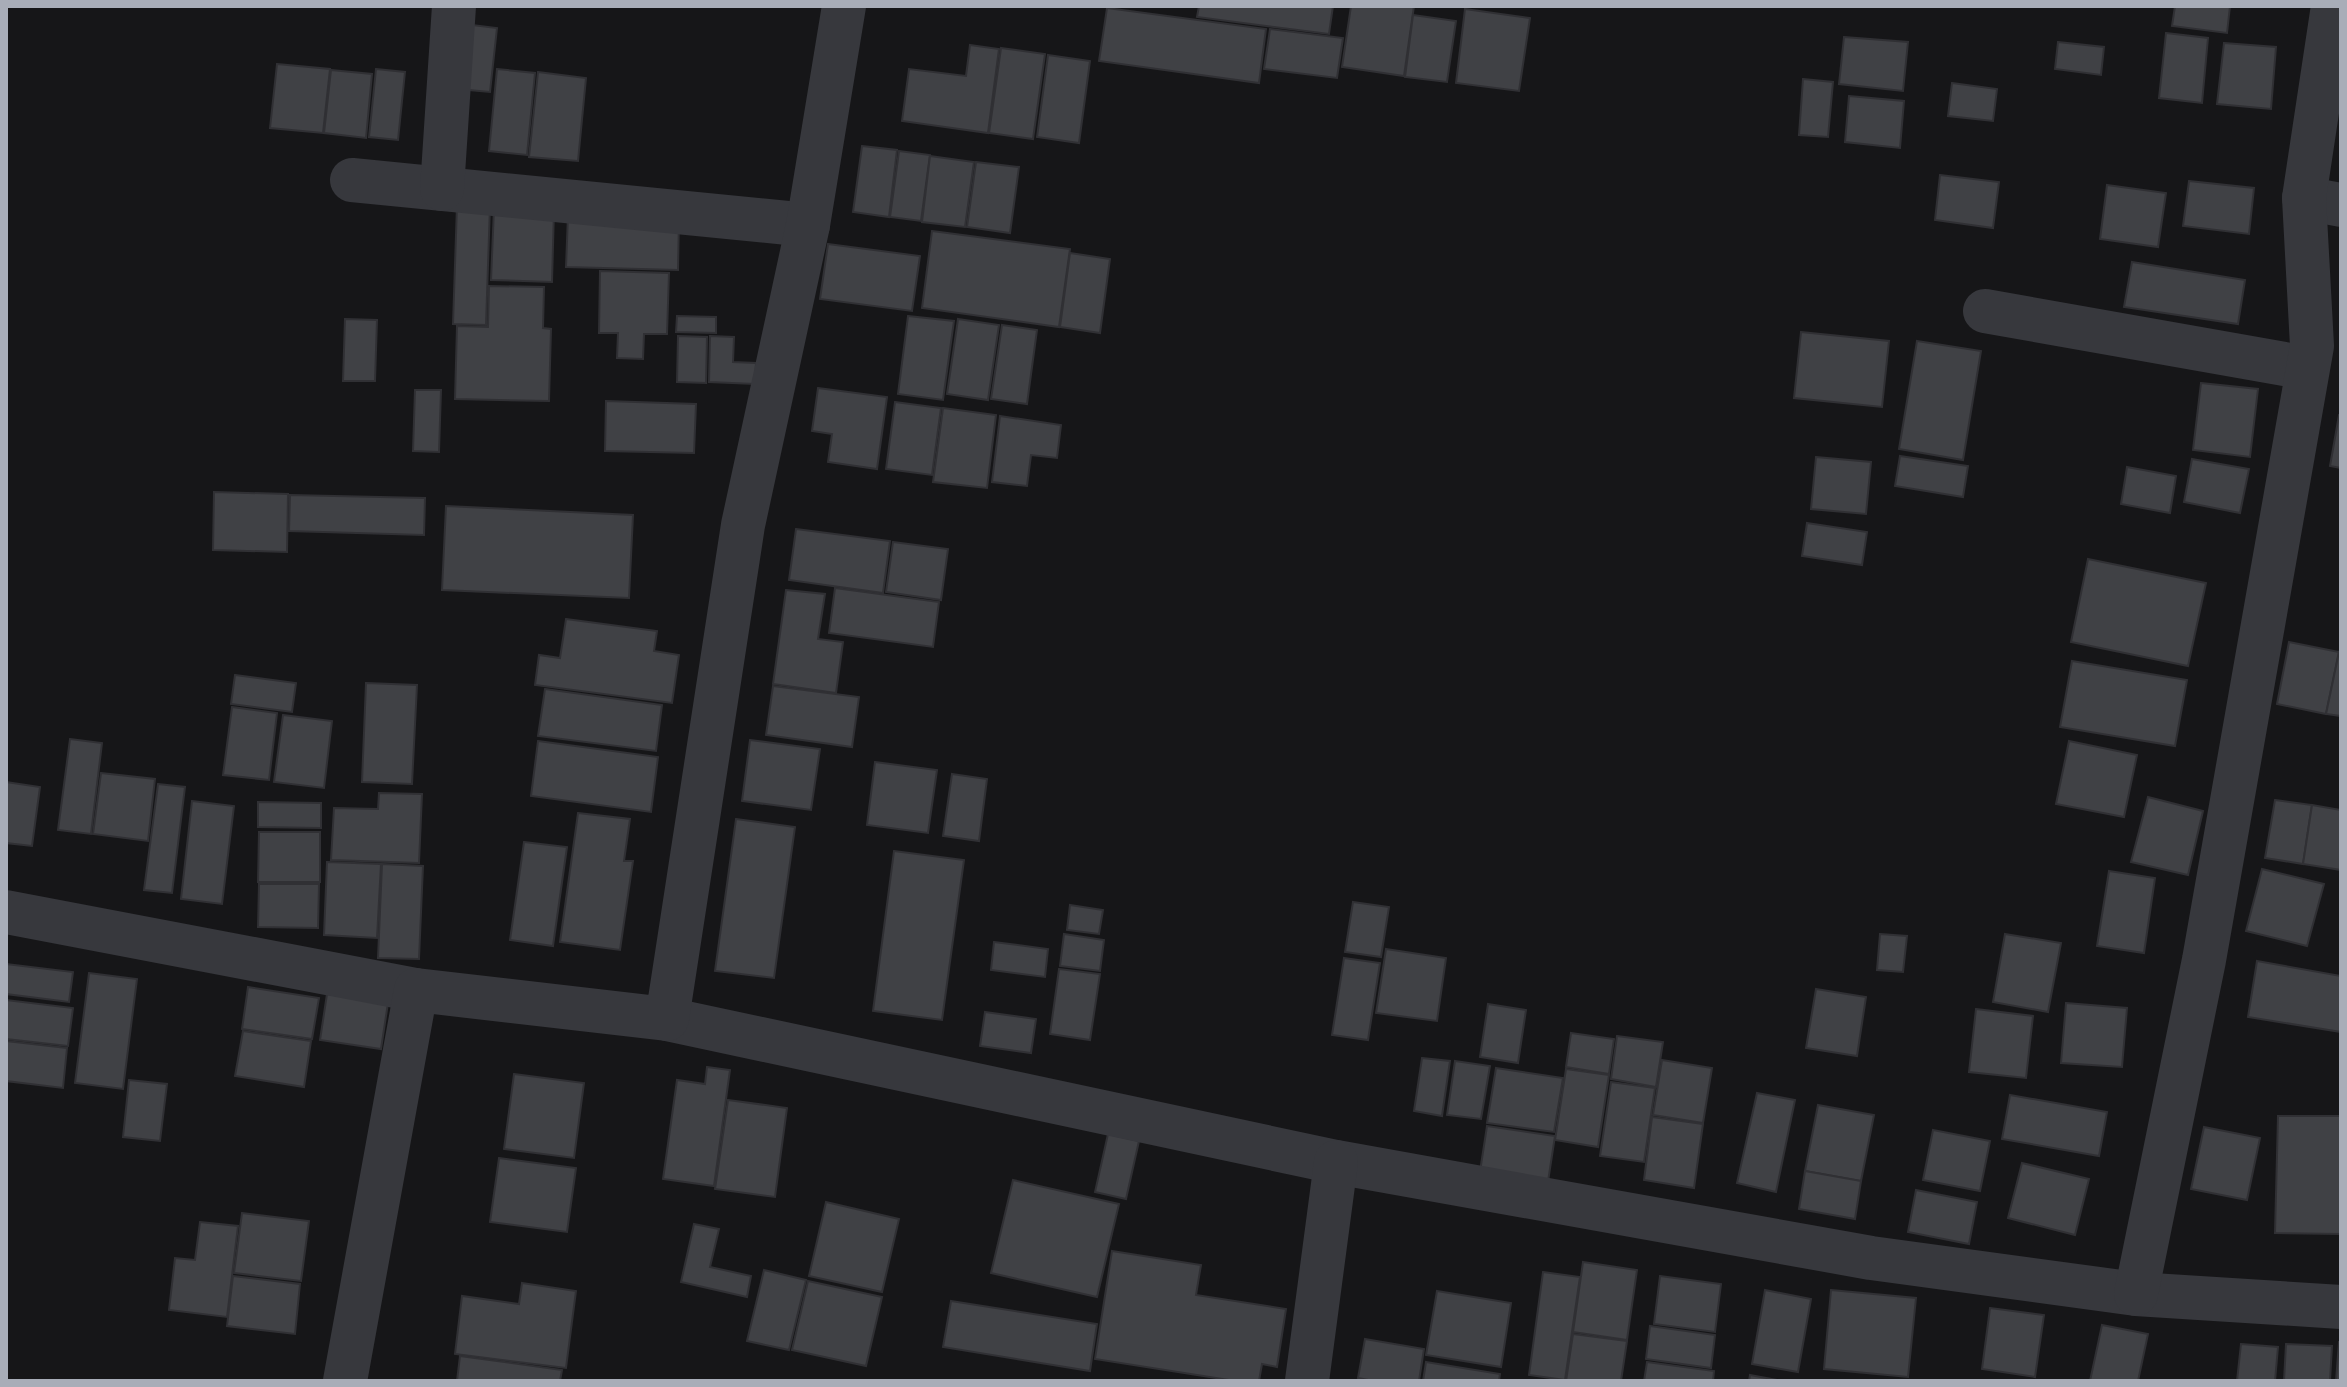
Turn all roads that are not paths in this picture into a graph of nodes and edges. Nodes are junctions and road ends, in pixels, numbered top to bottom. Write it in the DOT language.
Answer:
graph roads {
  1 [pos="454,6"];
  2 [pos="844,6"];
  3 [pos="2333,6"];
  4 [pos="352,180"];
  5 [pos="442,189"];
  6 [pos="2322,202"];
  7 [pos="808,225"];
  8 [pos="1985,311"];
  9 [pos="2307,368"];
  10 [pos="6,912"];
  11 [pos="416,990"];
  12 [pos="667,1019"];
  13 [pos="1336,1162"];
  14 [pos="2136,1294"];
  15 [pos="2341,1307"];
  16 [pos="345,1381"];
  17 [pos="1307,1381"];
  1 -- 5 [label="street"];
  2 -- 7 [label="street"];
  3 -- 6 [label="street"];
  4 -- 5 [label="street"];
  5 -- 7 [label="street"];
  6 -- 9 [label="street"];
  7 -- 12 [label="street"];
  8 -- 9 [label="street"];
  9 -- 14 [label="street"];
  10 -- 11 [label="street"];
  11 -- 12 [label="street"];
  11 -- 16 [label="street"];
  12 -- 13 [label="street"];
  13 -- 14 [label="street"];
  13 -- 17 [label="street"];
  14 -- 15 [label="street"];
}
